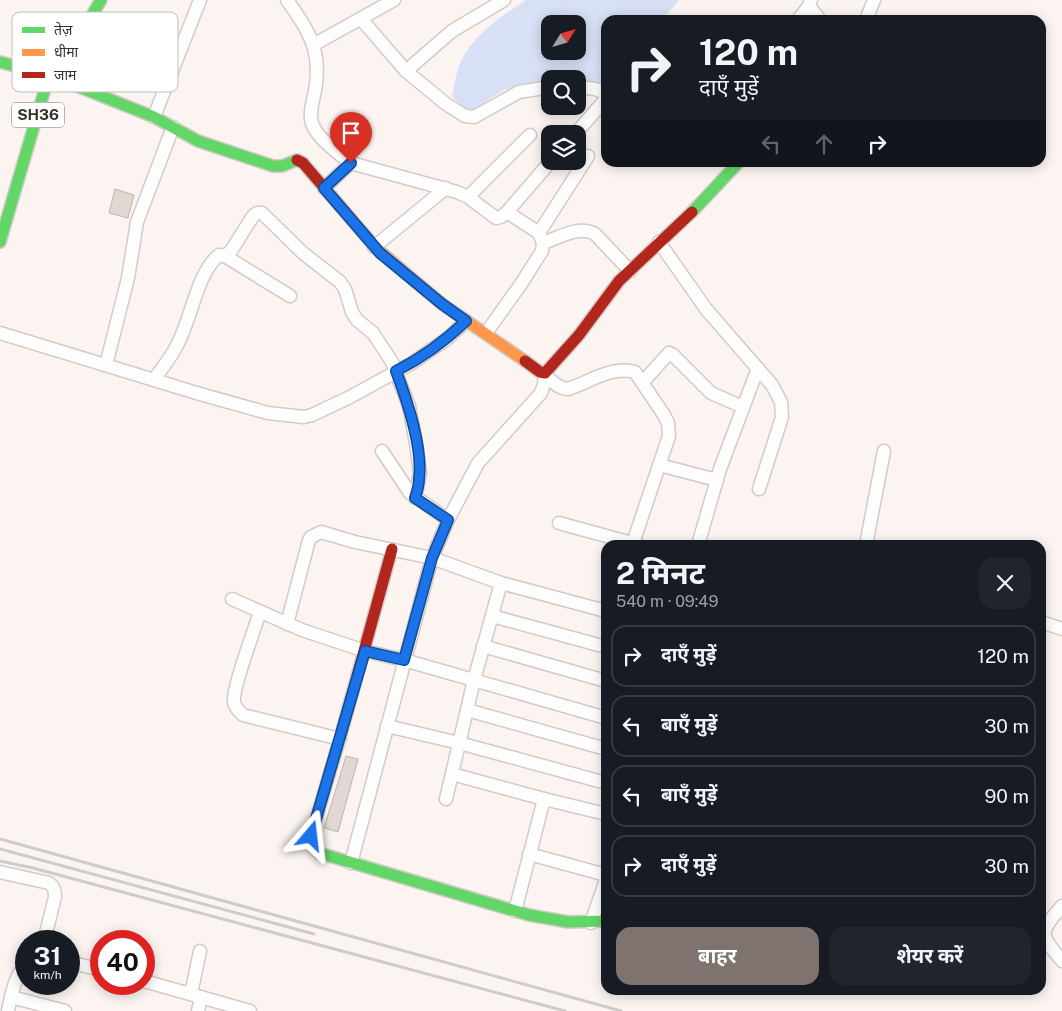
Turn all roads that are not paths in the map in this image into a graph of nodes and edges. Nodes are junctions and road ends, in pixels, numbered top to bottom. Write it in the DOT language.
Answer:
graph roads {
  1 [pos="101,0"];
  2 [pos="200,0"];
  3 [pos="287,0"];
  4 [pos="394,0"];
  5 [pos="504,0"];
  6 [pos="874,0"];
  7 [pos="810,3"];
  8 [pos="94,12"];
  9 [pos="802,15"];
  10 [pos="817,15"];
  11 [pos="868,15"];
  12 [pos="361,19"];
  13 [pos="314,45"];
  14 [pos="178,56"];
  15 [pos="406,71"];
  16 [pos="541,88"];
  17 [pos="586,88"];
  18 [pos="601,91"];
  19 [pos="44,92"];
  20 [pos="90,92"];
  21 [pos="164,92"];
  22 [pos="601,105"];
  23 [pos="154,117"];
  24 [pos="584,125"];
  25 [pos="172,127"];
  26 [pos="530,135"];
  27 [pos="588,156"];
  28 [pos="351,163"];
  29 [pos="734,167"];
  30 [pos="543,170"];
  31 [pos="324,188"];
  32 [pos="446,188"];
  33 [pos="468,197"];
  34 [pos="6,204"];
  35 [pos="507,212"];
  36 [pos="541,238"];
  37 [pos="0,242"];
  38 [pos="660,242"];
  39 [pos="374,246"];
  40 [pos="225,256"];
  41 [pos="630,271"];
  42 [pos="290,296"];
  43 [pos="466,321"];
  44 [pos="0,333"];
  45 [pos="486,333"];
  46 [pos="106,365"];
  47 [pos="758,368"];
  48 [pos="396,371"];
  49 [pos="545,374"];
  50 [pos="154,380"];
  51 [pos="643,382"];
  52 [pos="743,407"];
  53 [pos="884,450"];
  54 [pos="382,452"];
  55 [pos="659,465"];
  56 [pos="717,480"];
  57 [pos="759,489"];
  58 [pos="415,498"];
  59 [pos="448,520"];
  60 [pos="559,523"];
  61 [pos="621,540"];
  62 [pos="637,540"];
  63 [pos="699,540"];
  64 [pos="867,540"];
  65 [pos="392,549"];
  66 [pos="432,558"];
  67 [pos="501,582"];
  68 [pos="232,599"];
  69 [pos="601,610"];
  70 [pos="260,612"];
  71 [pos="492,616"];
  72 [pos="287,624"];
  73 [pos="1046,624"];
  74 [pos="1062,629"];
  75 [pos="484,646"];
  76 [pos="601,646"];
  77 [pos="365,651"];
  78 [pos="404,660"];
  79 [pos="474,680"];
  80 [pos="601,680"];
  81 [pos="467,710"];
  82 [pos="601,717"];
  83 [pos="387,726"];
  84 [pos="340,740"];
  85 [pos="459,743"];
  86 [pos="601,748"];
  87 [pos="452,774"];
  88 [pos="601,782"];
  89 [pos="446,799"];
  90 [pos="544,799"];
  91 [pos="601,813"];
  92 [pos="529,854"];
  93 [pos="351,863"];
  94 [pos="0,872"];
  95 [pos="601,874"];
  96 [pos="601,894"];
  97 [pos="1062,906"];
  98 [pos="514,911"];
  99 [pos="601,922"];
  100 [pos="591,923"];
  101 [pos="1046,927"];
  102 [pos="47,930"];
  103 [pos="1046,940"];
  104 [pos="200,951"];
  105 [pos="1062,962"];
  106 [pos="155,984"];
  107 [pos="15,985"];
  108 [pos="11,996"];
  109 [pos="196,996"];
  110 [pos="8,1011"];
  111 [pos="65,1011"];
  112 [pos="198,1011"];
  113 [pos="250,1011"];
  1 -- 8 [label="street, SH36"];
  2 -- 14 [label="street"];
  3 -- 13 [label="street"];
  4 -- 12 [label="street"];
  5 -- 15 [label="street"];
  6 -- 11 [label="street"];
  7 -- 9 [label="street"];
  7 -- 10 [label="street"];
  12 -- 13 [label="street"];
  12 -- 15 [label="street"];
  13 -- 28 [label="street"];
  15 -- 16 [label="street"];
  17 -- 18 [label="street"];
  19 -- 34 [label="street, SH36"];
  20 -- 23 [label="street"];
  21 -- 23 [label="street"];
  22 -- 24 [label="street"];
  23 -- 25 [label="street"];
  25 -- 31 [label="street"];
  25 -- 46 [label="street"];
  26 -- 33 [label="street"];
  27 -- 36 [label="street"];
  28 -- 31 [label="street"];
  28 -- 32 [label="street"];
  29 -- 38 [label="street"];
  30 -- 35 [label="street"];
  31 -- 39 [label="street"];
  32 -- 33 [label="street"];
  32 -- 39 [label="street"];
  33 -- 35 [label="street"];
  34 -- 37 [label="street, SH36"];
  35 -- 36 [label="street"];
  36 -- 41 [label="street"];
  36 -- 45 [label="street"];
  38 -- 41 [label="street"];
  38 -- 47 [label="street"];
  39 -- 43 [label="street"];
  40 -- 42 [label="street"];
  40 -- 48 [label="street"];
  40 -- 50 [label="street"];
  41 -- 49 [label="street"];
  43 -- 45 [label="street"];
  43 -- 48 [label="street"];
  44 -- 46 [label="street"];
  45 -- 49 [label="street"];
  46 -- 50 [label="street"];
  47 -- 52 [label="street"];
  47 -- 57 [label="street"];
  48 -- 50 [label="street"];
  48 -- 58 [label="street"];
  49 -- 51 [label="street"];
  49 -- 59 [label="street"];
  51 -- 52 [label="street"];
  51 -- 55 [label="street"];
  52 -- 56 [label="street"];
  53 -- 64 [label="street"];
  54 -- 58 [label="street"];
  55 -- 56 [label="street"];
  55 -- 62 [label="street"];
  56 -- 63 [label="street"];
  58 -- 59 [label="street"];
  59 -- 66 [label="street"];
  60 -- 61 [label="street"];
  65 -- 66 [label="street"];
  65 -- 72 [label="street"];
  65 -- 77 [label="street"];
  66 -- 67 [label="street"];
  66 -- 78 [label="street"];
  67 -- 69 [label="street"];
  67 -- 71 [label="street"];
  68 -- 70 [label="street"];
  70 -- 72 [label="street"];
  70 -- 84 [label="street"];
  71 -- 75 [label="street"];
  71 -- 76 [label="street"];
  72 -- 77 [label="street"];
  73 -- 74 [label="street"];
  75 -- 79 [label="street"];
  75 -- 80 [label="street"];
  77 -- 78 [label="street"];
  77 -- 84 [label="street"];
  78 -- 79 [label="street"];
  78 -- 83 [label="street"];
  79 -- 81 [label="street"];
  79 -- 82 [label="street"];
  81 -- 85 [label="street"];
  81 -- 86 [label="street"];
  83 -- 85 [label="street"];
  83 -- 93 [label="street"];
  84 -- 93 [label="street"];
  85 -- 87 [label="street"];
  85 -- 88 [label="street"];
  87 -- 89 [label="street"];
  87 -- 90 [label="street"];
  90 -- 91 [label="street"];
  90 -- 92 [label="street"];
  92 -- 95 [label="street"];
  92 -- 98 [label="street"];
  93 -- 98 [label="street"];
  94 -- 102 [label="street"];
  96 -- 100 [label="street"];
  97 -- 101 [label="street"];
  98 -- 100 [label="street"];
  99 -- 100 [label="street"];
  103 -- 105 [label="street"];
  104 -- 109 [label="street"];
  106 -- 109 [label="street"];
  107 -- 108 [label="street"];
  108 -- 110 [label="street"];
  108 -- 111 [label="street"];
  109 -- 112 [label="street"];
  109 -- 113 [label="street"];
}
